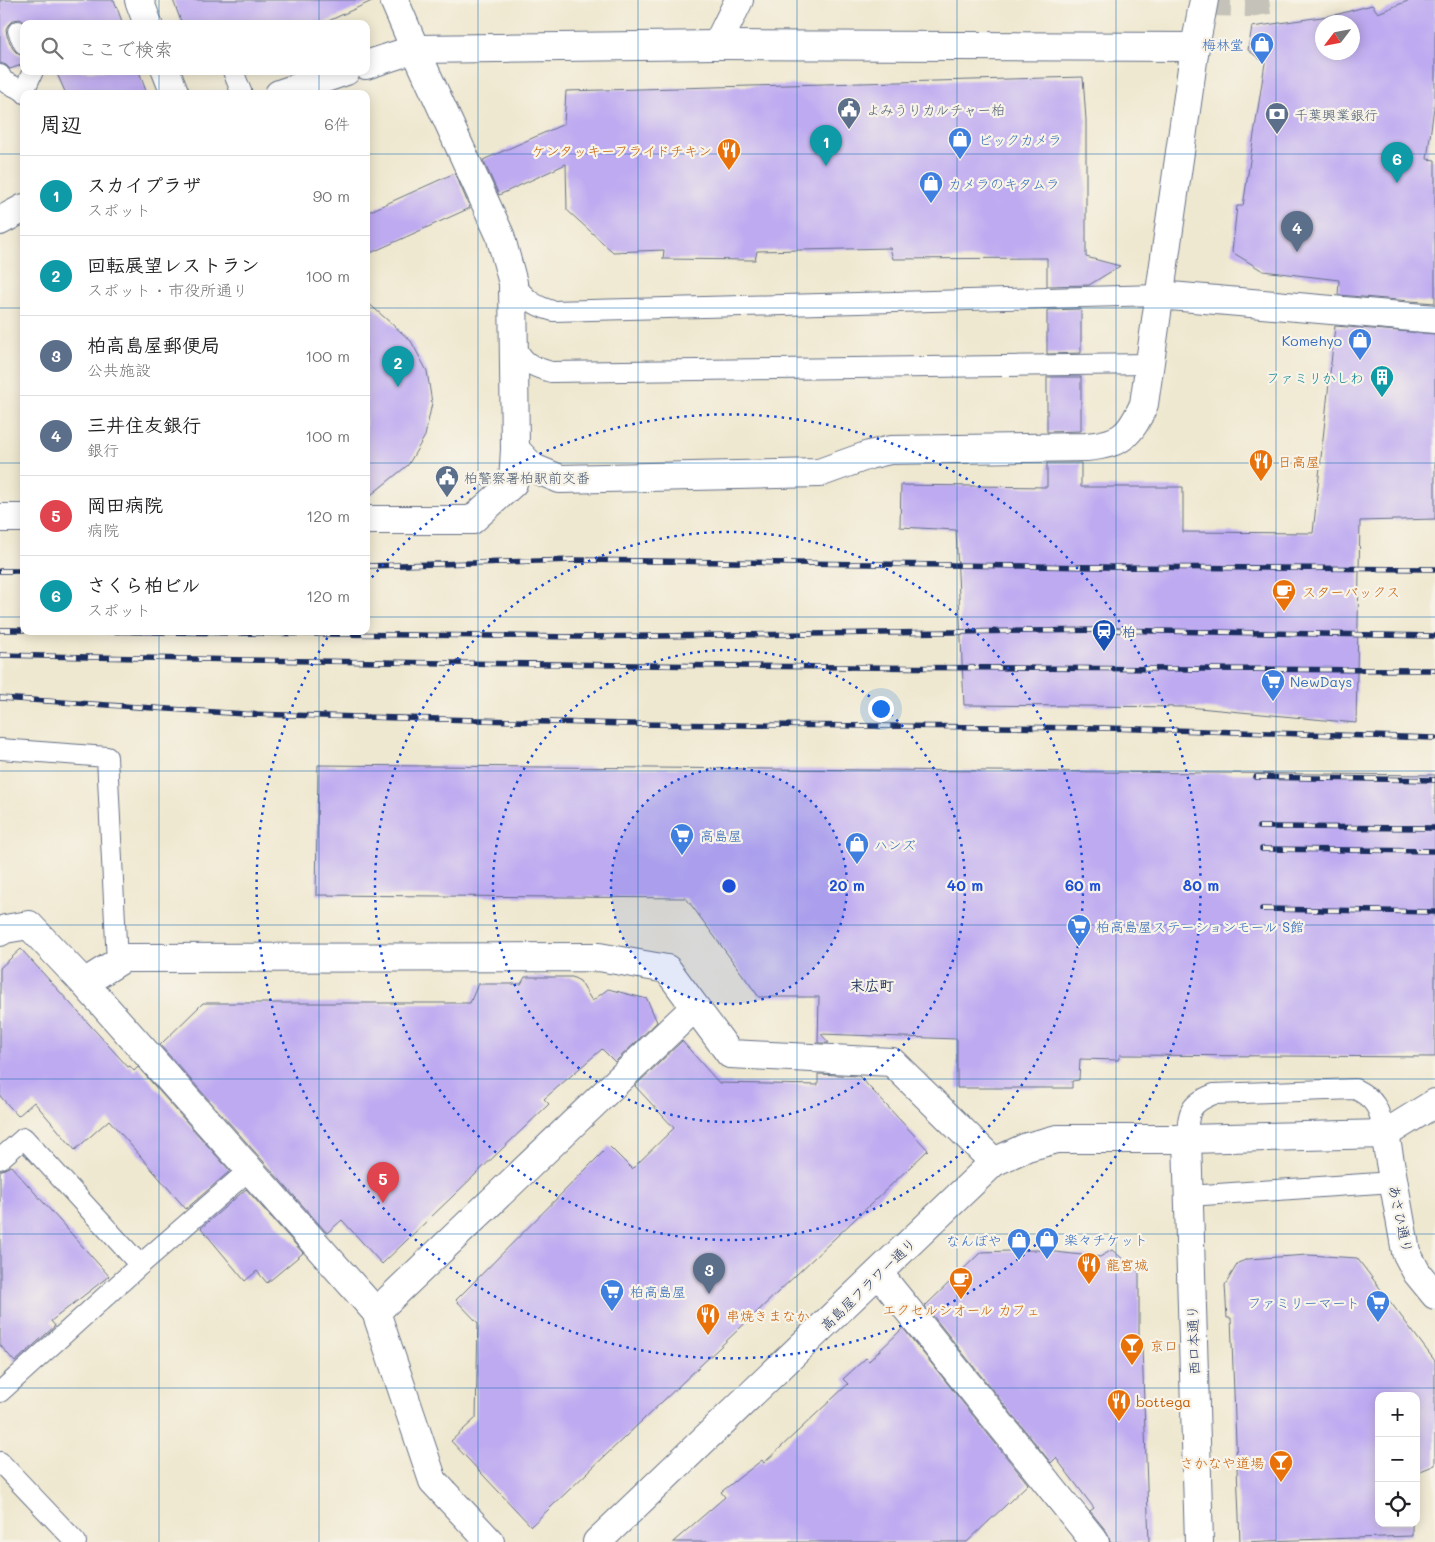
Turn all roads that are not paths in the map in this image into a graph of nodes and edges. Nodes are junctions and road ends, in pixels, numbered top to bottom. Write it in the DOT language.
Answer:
graph roads {
  1 [pos="139,0"];
  2 [pos="394,0"];
  3 [pos="739,0"];
  4 [pos="1204,0"];
  5 [pos="146,20"];
  6 [pos="717,45"];
  7 [pos="1195,47"];
  8 [pos="415,49"];
  9 [pos="370,64"];
  10 [pos="0,75"];
  11 [pos="31,75"];
  12 [pos="168,75"];
  13 [pos="235,75"];
  14 [pos="334,75"];
  15 [pos="21,90"];
  16 [pos="26,90"];
  17 [pos="173,90"];
  18 [pos="240,90"];
  19 [pos="291,90"];
  20 [pos="20,210"];
  21 [pos="0,221"];
  22 [pos="513,283"];
  23 [pos="1159,294"];
  24 [pos="1435,319"];
  25 [pos="513,342"];
  26 [pos="1150,364"];
  27 [pos="515,449"];
  28 [pos="0,518"];
  29 [pos="20,518"];
  30 [pos="370,520"];
  31 [pos="0,749"];
  32 [pos="0,932"];
  33 [pos="117,963"];
  34 [pos="84,983"];
  35 [pos="694,1006"];
  36 [pos="1435,1103"];
  37 [pos="1385,1134"];
  38 [pos="1187,1139"];
  39 [pos="0,1160"];
  40 [pos="994,1162"];
  41 [pos="249,1170"];
  42 [pos="1393,1182"];
  43 [pos="1189,1196"];
  44 [pos="140,1265"];
  45 [pos="879,1274"];
  46 [pos="1435,1295"];
  47 [pos="376,1312"];
  48 [pos="0,1392"];
  49 [pos="0,1462"];
  50 [pos="76,1542"];
  51 [pos="490,1542"];
  52 [pos="598,1542"];
  53 [pos="1095,1542"];
  54 [pos="1199,1542"];
  1 -- 5 [label="street"];
  2 -- 8 [label="street"];
  3 -- 6 [label="street"];
  4 -- 7 [label="street"];
  6 -- 7 [label="street"];
  6 -- 8 [label="street"];
  7 -- 23 [label="street"];
  8 -- 9 [label="street"];
  8 -- 22 [label="street"];
  10 -- 15 [label="lane"];
  11 -- 16 [label="lane"];
  12 -- 17 [label="street"];
  13 -- 18 [label="lane"];
  14 -- 19 [label="street"];
  20 -- 21 [label="street"];
  22 -- 23 [label="lane"];
  22 -- 25 [label="street"];
  23 -- 24 [label="street"];
  23 -- 26 [label="street"];
  25 -- 26 [label="lane"];
  25 -- 27 [label="street"];
  26 -- 27 [label="street"];
  27 -- 30 [label="street"];
  28 -- 29 [label="street"];
  31 -- 33 [label="lane"];
  32 -- 34 [label="street"];
  33 -- 34 [label="street"];
  33 -- 35 [label="street"];
  34 -- 41 [label="street"];
  35 -- 40 [label="street"];
  35 -- 47 [label="street"];
  36 -- 37 [label="street"];
  37 -- 38 [label="street, 高島屋フラワー通り"];
  37 -- 38 [label="lane"];
  37 -- 42 [label="street, あさひ通り"];
  38 -- 40 [label="street, 高島屋フラワー通り"];
  38 -- 43 [label="street, 西口本通り"];
  39 -- 44 [label="lane"];
  40 -- 45 [label="street, 高島屋フラワー通り"];
  41 -- 44 [label="lane"];
  41 -- 47 [label="street"];
  42 -- 43 [label="lane"];
  42 -- 46 [label="street, あさひ通り"];
  43 -- 54 [label="street, 西口本通り"];
  44 -- 48 [label="lane"];
  45 -- 52 [label="street, 高島屋フラワー通り"];
  45 -- 53 [label="street"];
  47 -- 51 [label="street"];
  49 -- 50 [label="lane"];
}
